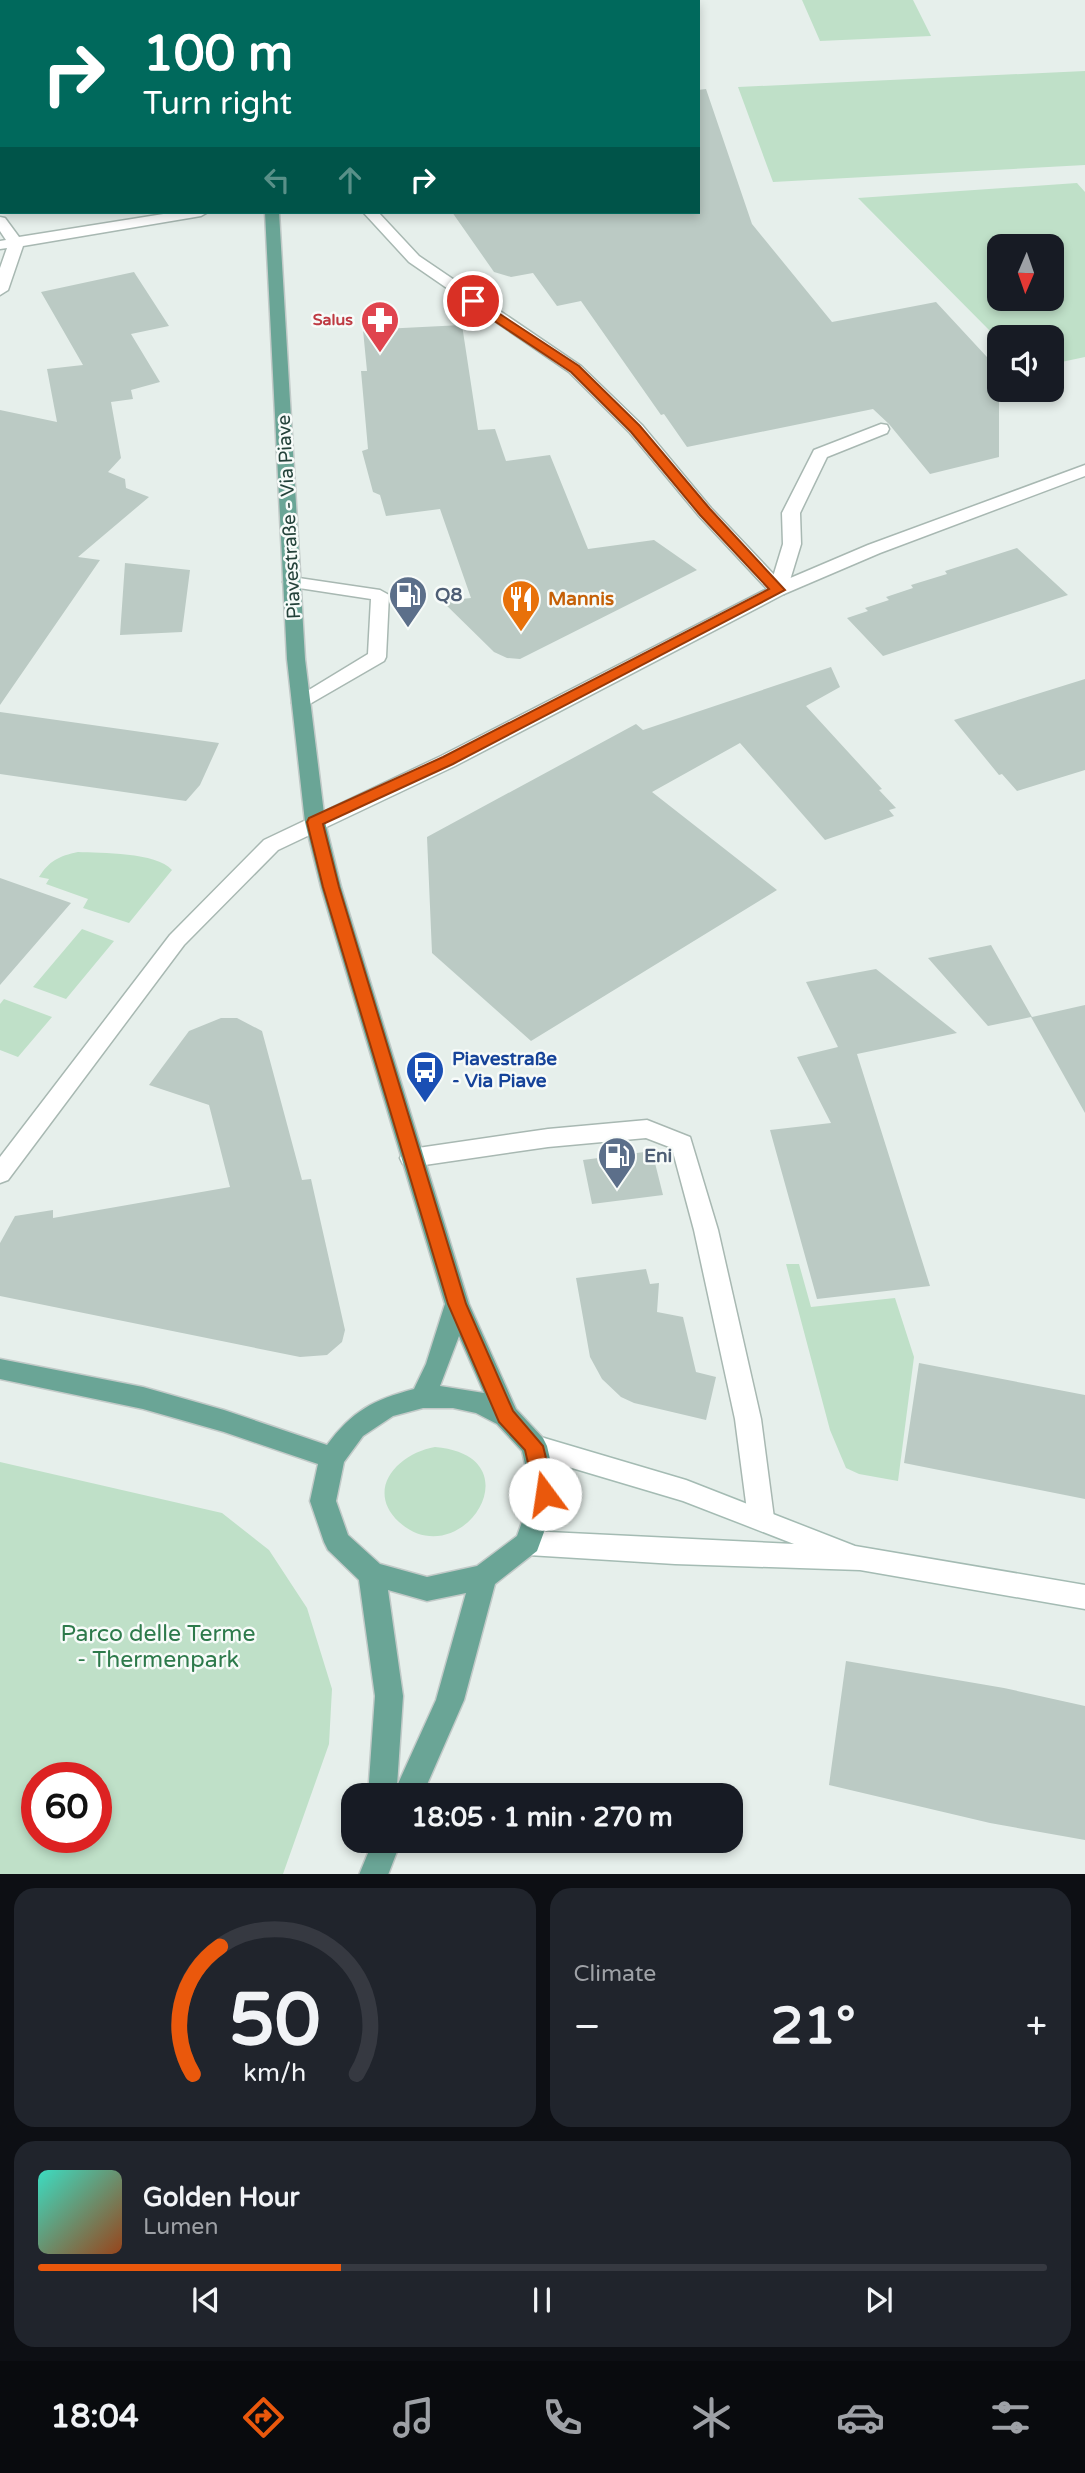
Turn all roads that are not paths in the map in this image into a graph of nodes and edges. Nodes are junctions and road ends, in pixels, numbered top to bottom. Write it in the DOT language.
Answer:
graph roads {
  1 [pos="189,214"];
  2 [pos="272,214"];
  3 [pos="372,214"];
  4 [pos="0,221"];
  5 [pos="16,243"];
  6 [pos="0,245"];
  7 [pos="0,290"];
  8 [pos="881,429"];
  9 [pos="1085,470"];
  10 [pos="292,582"];
  11 [pos="778,590"];
  12 [pos="301,703"];
  13 [pos="315,822"];
  14 [pos="411,1157"];
  15 [pos="0,1174"];
  16 [pos="457,1304"];
  17 [pos="0,1368"];
  18 [pos="424,1397"];
  19 [pos="506,1416"];
  20 [pos="534,1446"];
  21 [pos="332,1458"];
  22 [pos="761,1518"];
  23 [pos="528,1542"];
  24 [pos="860,1558"];
  25 [pos="372,1574"];
  26 [pos="484,1577"];
  27 [pos="1085,1597"];
  28 [pos="383,1783"];
  29 [pos="413,1783"];
  1 -- 5 [label="street"];
  2 -- 10 [label="main road, Piavestraße - Via Piave"];
  3 -- 11 [label="street"];
  4 -- 5 [label="street"];
  5 -- 6 [label="street"];
  5 -- 7 [label="street"];
  8 -- 11 [label="street"];
  9 -- 11 [label="street"];
  10 -- 12 [label="main road, Piavestraße - Via Piave"];
  10 -- 12 [label="street"];
  11 -- 13 [label="street"];
  12 -- 13 [label="main road, Piavestraße - Via Piave"];
  13 -- 14 [label="main road, Piavestraße - Via Piave"];
  13 -- 15 [label="street"];
  14 -- 16 [label="main road, Piavestraße - Via Piave"];
  14 -- 22 [label="street"];
  16 -- 18 [label="main road"];
  16 -- 19 [label="main road, Piavestraße - Via Piave"];
  17 -- 21 [label="main road"];
  18 -- 19 [label="main road, Piavestraße - Via Piave"];
  18 -- 21 [label="main road, Piavestraße - Via Piave"];
  19 -- 20 [label="main road, Piavestraße - Via Piave"];
  20 -- 22 [label="street"];
  20 -- 23 [label="main road"];
  21 -- 25 [label="main road, Piavestraße - Via Piave"];
  22 -- 24 [label="street"];
  23 -- 24 [label="street"];
  23 -- 26 [label="main road, Piavestraße - Via Piave"];
  24 -- 27 [label="street"];
  25 -- 26 [label="main road, Piavestraße - Via Piave"];
  25 -- 28 [label="main road"];
  26 -- 29 [label="main road"];
}
